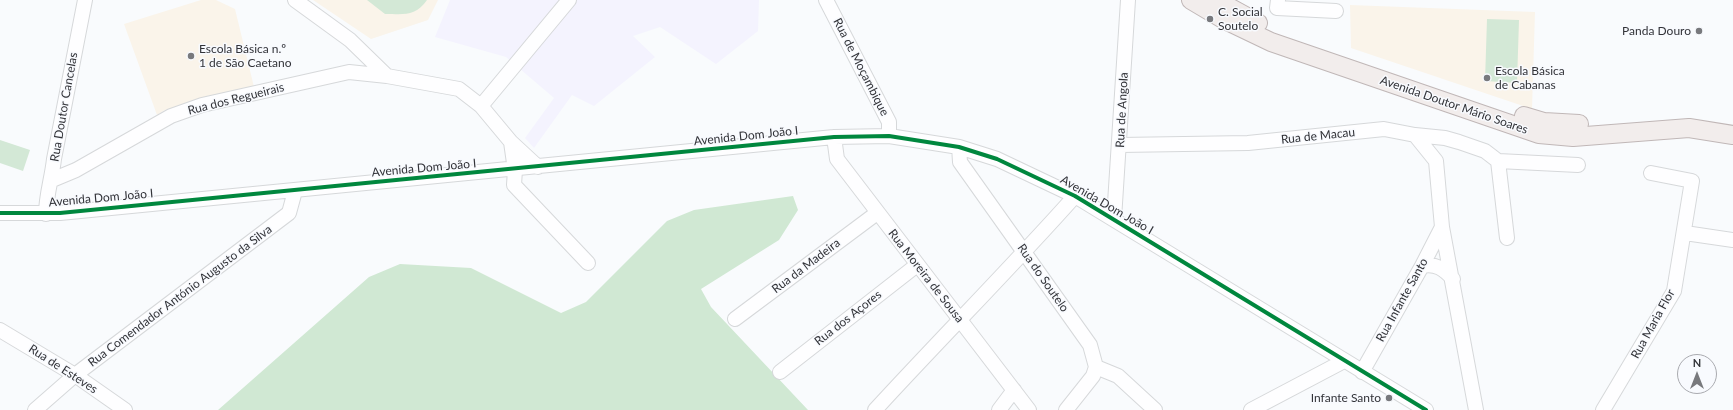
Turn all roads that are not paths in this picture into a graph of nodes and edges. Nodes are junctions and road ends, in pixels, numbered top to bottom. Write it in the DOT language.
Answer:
graph roads {
  1 [pos="85,0"];
  2 [pos="295,0"];
  3 [pos="569,0"];
  4 [pos="826,0"];
  5 [pos="1128,0"];
  6 [pos="1191,0"];
  7 [pos="1216,0"];
  8 [pos="1278,0"];
  9 [pos="1336,10"];
  10 [pos="387,76"];
  11 [pos="481,106"];
  12 [pos="1733,123"];
  13 [pos="1415,135"];
  14 [pos="1733,135"];
  15 [pos="889,136"];
  16 [pos="834,138"];
  17 [pos="511,142"];
  18 [pos="1459,142"];
  19 [pos="1120,145"];
  20 [pos="958,147"];
  21 [pos="1436,161"];
  22 [pos="1498,161"];
  23 [pos="1578,165"];
  24 [pos="538,167"];
  25 [pos="515,170"];
  26 [pos="1651,173"];
  27 [pos="52,180"];
  28 [pos="295,190"];
  29 [pos="1075,196"];
  30 [pos="0,213"];
  31 [pos="877,213"];
  32 [pos="46,214"];
  33 [pos="1114,219"];
  34 [pos="1442,228"];
  35 [pos="1685,232"];
  36 [pos="1507,238"];
  37 [pos="1733,240"];
  38 [pos="1024,252"];
  39 [pos="588,263"];
  40 [pos="917,265"];
  41 [pos="1422,266"];
  42 [pos="1453,279"];
  43 [pos="735,319"];
  44 [pos="959,319"];
  45 [pos="0,330"];
  46 [pos="1344,361"];
  47 [pos="1096,367"];
  48 [pos="780,372"];
  49 [pos="1362,372"];
  50 [pos="75,375"];
  51 [pos="1014,390"];
  52 [pos="35,410"];
  53 [pos="125,410"];
  54 [pos="875,410"];
  55 [pos="999,410"];
  56 [pos="1029,410"];
  57 [pos="1066,410"];
  58 [pos="1155,410"];
  59 [pos="1252,410"];
  60 [pos="1426,410"];
  61 [pos="1476,410"];
  62 [pos="1603,410"];
  1 -- 27 [label="street, Rua Doutor Cancelas"];
  2 -- 10 [label="street"];
  3 -- 11 [label="street"];
  4 -- 15 [label="street, Rua de Moçambique"];
  5 -- 19 [label="street, Rua de Angola"];
  6 -- 14 [label="main road, Avenida Doutor Mário Soares"];
  7 -- 12 [label="main road, Avenida Doutor Mário Soares"];
  8 -- 9 [label="street"];
  10 -- 11 [label="street, Rua dos Regueirais"];
  10 -- 27 [label="street, Rua dos Regueirais"];
  11 -- 17 [label="street, Rua dos Regueirais"];
  13 -- 18 [label="street, Rua de Macau"];
  13 -- 19 [label="street, Rua de Macau"];
  13 -- 21 [label="street"];
  15 -- 16 [label="street, Avenida Dom João I"];
  15 -- 20 [label="street, Avenida Dom João I"];
  16 -- 24 [label="street, Avenida Dom João I"];
  16 -- 31 [label="street, Rua Moreira de Sousa"];
  17 -- 24 [label="street, Rua dos Regueirais"];
  17 -- 25 [label="street"];
  18 -- 21 [label="street"];
  18 -- 22 [label="street, Rua de Macau"];
  19 -- 33 [label="street, Rua de Angola"];
  20 -- 29 [label="street, Avenida Dom João I"];
  20 -- 38 [label="street, Rua do Soutelo"];
  21 -- 34 [label="street"];
  22 -- 23 [label="street"];
  22 -- 36 [label="street"];
  24 -- 25 [label="street, Avenida Dom João I"];
  25 -- 28 [label="street, Avenida Dom João I"];
  25 -- 39 [label="street"];
  26 -- 35 [label="street, Rua Maria Flor"];
  27 -- 32 [label="street, Rua Doutor Cancelas"];
  28 -- 32 [label="street, Avenida Dom João I"];
  28 -- 50 [label="street, Rua Comendador António Augusto da Silva"];
  29 -- 33 [label="street, Avenida Dom João I"];
  29 -- 38 [label="street"];
  30 -- 32 [label="street, Avenida Dom João I"];
  31 -- 40 [label="street, Rua Moreira de Sousa"];
  31 -- 43 [label="street, Rua da Madeira"];
  33 -- 46 [label="street, Avenida Dom João I"];
  34 -- 41 [label="street, Rua Infante Santo"];
  34 -- 42 [label="street"];
  35 -- 37 [label="street"];
  35 -- 62 [label="street, Rua Maria Flor"];
  38 -- 44 [label="street"];
  38 -- 47 [label="street, Rua do Soutelo"];
  40 -- 44 [label="street, Rua Moreira de Sousa"];
  40 -- 48 [label="street, Rua dos Açores"];
  41 -- 42 [label="street"];
  41 -- 49 [label="street, Rua Infante Santo"];
  42 -- 61 [label="street"];
  44 -- 51 [label="street, Rua Moreira de Sousa"];
  44 -- 54 [label="street"];
  45 -- 50 [label="street, Rua de Esteves"];
  46 -- 49 [label="street, Avenida Dom João I"];
  46 -- 59 [label="street"];
  47 -- 57 [label="street"];
  47 -- 58 [label="street"];
  49 -- 60 [label="street, Avenida Dom João I"];
  50 -- 52 [label="street, Rua Comendador António Augusto da Silva"];
  50 -- 53 [label="street, Rua de Esteves"];
  51 -- 55 [label="street"];
  51 -- 56 [label="street, Rua Moreira de Sousa"];
}
